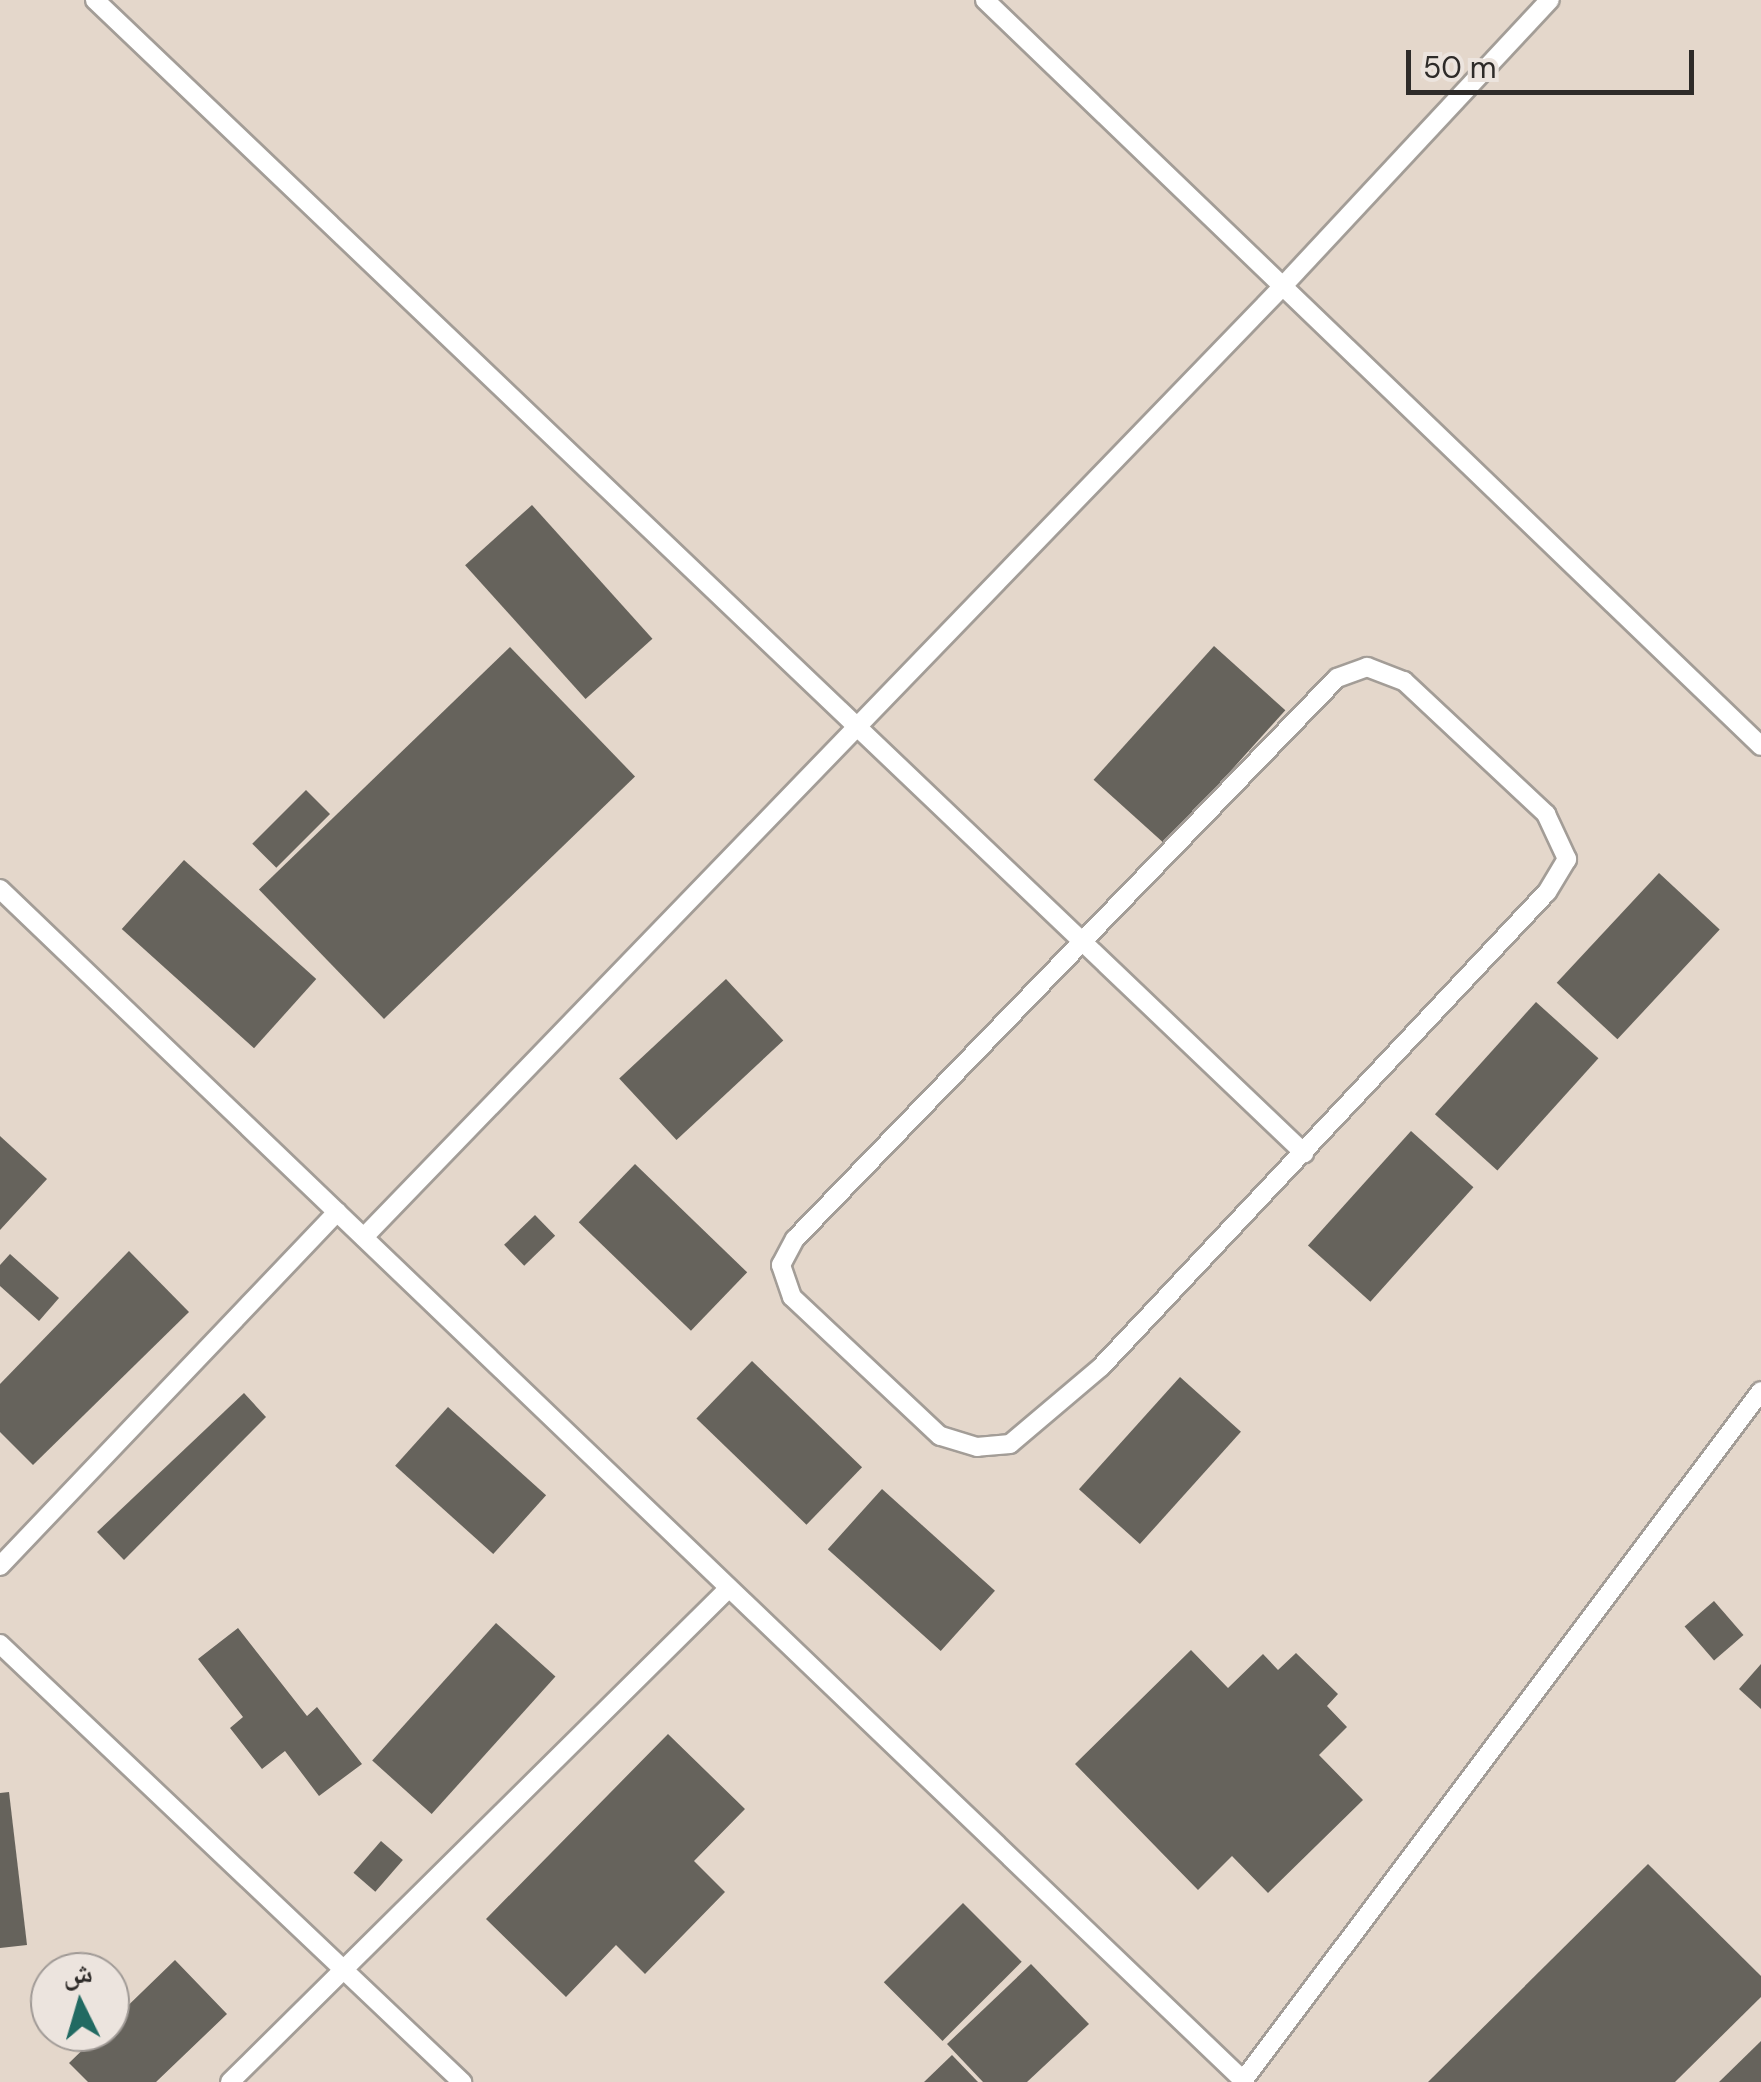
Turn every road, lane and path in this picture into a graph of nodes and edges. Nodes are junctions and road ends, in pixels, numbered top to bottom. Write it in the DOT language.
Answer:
graph roads {
  1 [pos="95,0"];
  2 [pos="985,0"];
  3 [pos="1550,0"];
  4 [pos="1281,288"];
  5 [pos="860,724"];
  6 [pos="1761,746"];
  7 [pos="0,889"];
  8 [pos="1083,940"];
  9 [pos="1304,1153"];
  10 [pos="337,1212"];
  11 [pos="364,1237"];
  12 [pos="1761,1391"];
  13 [pos="0,1566"];
  14 [pos="729,1588"];
  15 [pos="0,1644"];
  16 [pos="344,1969"];
  17 [pos="230,2082"];
  18 [pos="462,2082"];
  19 [pos="1244,2082"];
  1 -- 5 [label="lane"];
  2 -- 4 [label="lane"];
  3 -- 4 [label="lane"];
  4 -- 5 [label="lane"];
  4 -- 6 [label="lane"];
  5 -- 8 [label="lane"];
  5 -- 11 [label="lane"];
  7 -- 10 [label="lane"];
  8 -- 9 [label="lane"];
  8 -- 9 [label="lane"];
  8 -- 9 [label="lane"];
  10 -- 11 [label="lane"];
  10 -- 13 [label="lane"];
  11 -- 14 [label="lane"];
  12 -- 19 [label="lane"];
  14 -- 16 [label="lane"];
  14 -- 19 [label="lane"];
  15 -- 16 [label="lane"];
  16 -- 17 [label="lane"];
  16 -- 18 [label="lane"];
}
